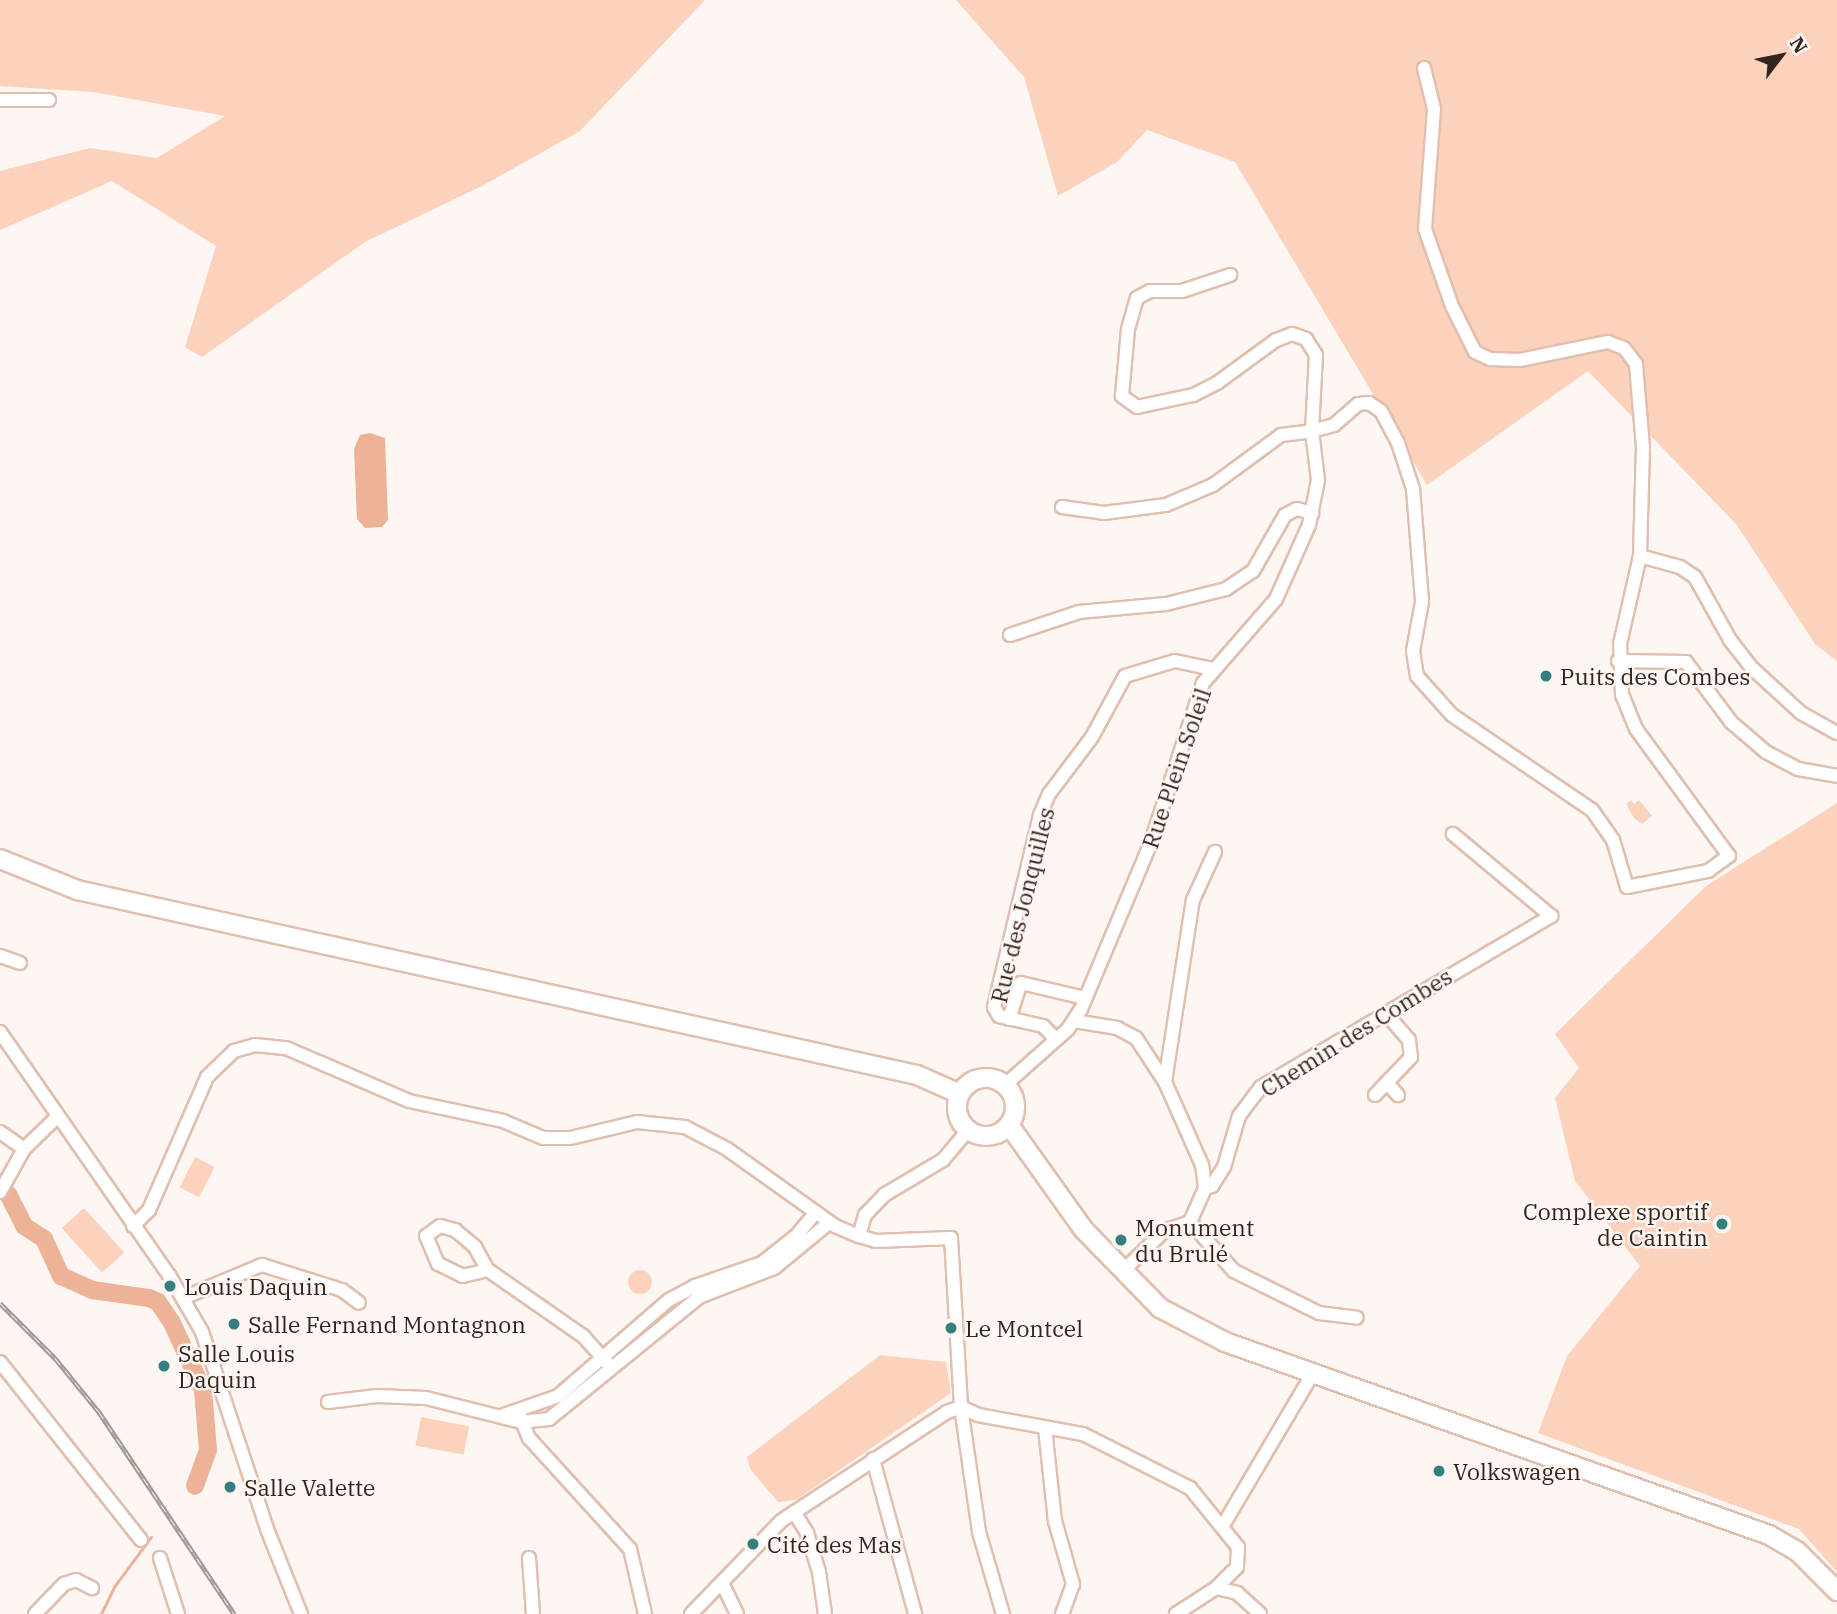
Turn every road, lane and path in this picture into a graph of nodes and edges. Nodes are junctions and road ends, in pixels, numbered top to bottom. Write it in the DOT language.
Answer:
graph roads {
  1 [pos="1424,68"];
  2 [pos="0,100"];
  3 [pos="49,100"];
  4 [pos="1230,275"];
  5 [pos="1312,431"];
  6 [pos="1062,507"];
  7 [pos="1312,513"];
  8 [pos="1640,556"];
  9 [pos="1010,635"];
  10 [pos="1618,661"];
  11 [pos="1212,669"];
  12 [pos="1837,733"];
  13 [pos="1837,776"];
  14 [pos="1453,834"];
  15 [pos="1215,852"];
  16 [pos="0,859"];
  17 [pos="0,956"];
  18 [pos="20,963"];
  19 [pos="1085,998"];
  20 [pos="1388,1016"];
  21 [pos="1009,1019"];
  22 [pos="1074,1021"];
  23 [pos="0,1032"];
  24 [pos="1055,1038"];
  25 [pos="1166,1082"];
  26 [pos="1388,1084"];
  27 [pos="1005,1085"];
  28 [pos="960,1094"];
  29 [pos="1375,1095"];
  30 [pos="1398,1095"];
  31 [pos="58,1116"];
  32 [pos="1009,1125"];
  33 [pos="968,1130"];
  34 [pos="0,1132"];
  35 [pos="24,1149"];
  36 [pos="1205,1188"];
  37 [pos="0,1192"];
  38 [pos="816,1212"];
  39 [pos="830,1222"];
  40 [pos="1190,1222"];
  41 [pos="133,1226"];
  42 [pos="859,1236"];
  43 [pos="488,1270"];
  44 [pos="1122,1272"];
  45 [pos="183,1298"];
  46 [pos="359,1303"];
  47 [pos="1357,1318"];
  48 [pos="602,1358"];
  49 [pos="0,1362"];
  50 [pos="612,1369"];
  51 [pos="1313,1373"];
  52 [pos="328,1402"];
  53 [pos="961,1407"];
  54 [pos="520,1417"];
  55 [pos="1045,1428"];
  56 [pos="873,1460"];
  57 [pos="794,1512"];
  58 [pos="1222,1527"];
  59 [pos="141,1539"];
  60 [pos="160,1558"];
  61 [pos="529,1558"];
  62 [pos="722,1583"];
  63 [pos="92,1588"];
  64 [pos="1216,1588"];
  65 [pos="1837,1591"];
  66 [pos="35,1614"];
  67 [pos="178,1614"];
  68 [pos="301,1614"];
  69 [pos="533,1614"];
  70 [pos="645,1614"];
  71 [pos="691,1614"];
  72 [pos="737,1614"];
  73 [pos="825,1614"];
  74 [pos="915,1614"];
  75 [pos="1003,1614"];
  76 [pos="1062,1614"];
  77 [pos="1176,1614"];
  78 [pos="1260,1614"];
  1 -- 8 [label="street"];
  2 -- 3 [label="street"];
  4 -- 5 [label="street, Rue Plein Soleil"];
  5 -- 6 [label="street"];
  5 -- 7 [label="street, Rue Plein Soleil"];
  5 -- 10 [label="street"];
  7 -- 9 [label="street"];
  7 -- 11 [label="street, Rue Plein Soleil"];
  8 -- 10 [label="street"];
  8 -- 12 [label="street"];
  10 -- 13 [label="street"];
  11 -- 19 [label="street, Rue Plein Soleil"];
  11 -- 21 [label="street, Rue des Jonquilles"];
  14 -- 20 [label="street, Chemin des Combes"];
  15 -- 25 [label="street"];
  16 -- 28 [label="main road"];
  17 -- 18 [label="street"];
  19 -- 21 [label="street"];
  19 -- 22 [label="street, Rue Plein Soleil"];
  20 -- 26 [label="street"];
  20 -- 36 [label="street, Chemin des Combes"];
  21 -- 24 [label="street, Rue des Jonquilles"];
  22 -- 24 [label="street, Rue Plein Soleil"];
  22 -- 25 [label="street"];
  23 -- 31 [label="street"];
  24 -- 27 [label="street, Rue Plein Soleil"];
  25 -- 36 [label="street"];
  26 -- 29 [label="street"];
  26 -- 30 [label="street"];
  27 -- 28 [label="main road"];
  27 -- 32 [label="main road"];
  28 -- 33 [label="main road"];
  31 -- 35 [label="street"];
  31 -- 41 [label="street"];
  32 -- 33 [label="main road"];
  32 -- 44 [label="main road"];
  33 -- 42 [label="street"];
  34 -- 35 [label="street"];
  35 -- 37 [label="street"];
  36 -- 40 [label="street, Chemin des Combes"];
  38 -- 39 [label="street"];
  38 -- 41 [label="street"];
  38 -- 48 [label="street"];
  39 -- 42 [label="street"];
  39 -- 50 [label="street"];
  40 -- 44 [label="street"];
  40 -- 47 [label="street"];
  41 -- 45 [label="street"];
  42 -- 53 [label="street"];
  43 -- 43 [label="street"];
  43 -- 48 [label="street"];
  44 -- 51 [label="main road"];
  45 -- 46 [label="street"];
  45 -- 68 [label="street"];
  48 -- 50 [label="street"];
  48 -- 54 [label="street"];
  49 -- 59 [label="street"];
  50 -- 54 [label="street"];
  51 -- 58 [label="street"];
  51 -- 65 [label="main road"];
  52 -- 54 [label="street"];
  53 -- 55 [label="street"];
  53 -- 56 [label="street"];
  53 -- 75 [label="street"];
  54 -- 70 [label="street"];
  55 -- 58 [label="street"];
  55 -- 76 [label="street"];
  56 -- 57 [label="street"];
  56 -- 74 [label="street"];
  57 -- 62 [label="street"];
  57 -- 73 [label="street"];
  58 -- 64 [label="street"];
  60 -- 67 [label="street"];
  61 -- 69 [label="street"];
  62 -- 71 [label="street"];
  62 -- 72 [label="street"];
  63 -- 66 [label="street"];
  64 -- 77 [label="street"];
  64 -- 78 [label="street"];
}
